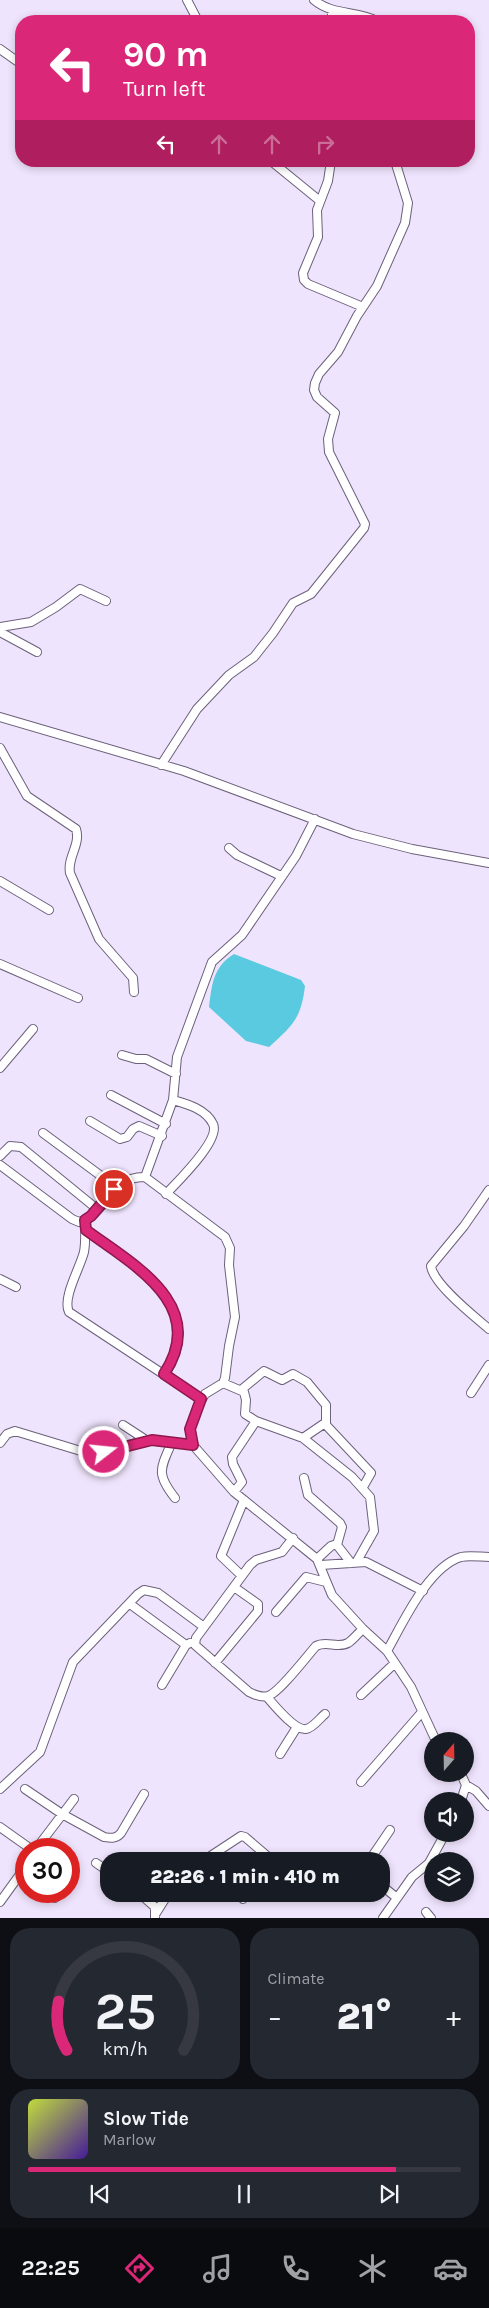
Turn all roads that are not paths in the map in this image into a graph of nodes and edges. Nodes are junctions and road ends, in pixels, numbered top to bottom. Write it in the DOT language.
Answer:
graph roads {
  1 [pos="188,0"];
  2 [pos="314,0"];
  3 [pos="332,11"];
  4 [pos="195,15"];
  5 [pos="332,15"];
  6 [pos="364,15"];
  7 [pos="0,49"];
  8 [pos="15,60"];
  9 [pos="278,167"];
  10 [pos="331,167"];
  11 [pos="396,167"];
  12 [pos="320,201"];
  13 [pos="362,307"];
  14 [pos="106,601"];
  15 [pos="0,627"];
  16 [pos="0,632"];
  17 [pos="37,652"];
  18 [pos="0,717"];
  19 [pos="0,748"];
  20 [pos="161,765"];
  21 [pos="315,819"];
  22 [pos="229,848"];
  23 [pos="489,863"];
  24 [pos="282,876"];
  25 [pos="0,882"];
  26 [pos="49,910"];
  27 [pos="0,964"];
  28 [pos="134,992"];
  29 [pos="78,998"];
  30 [pos="33,1029"];
  31 [pos="122,1054"];
  32 [pos="0,1068"];
  33 [pos="176,1074"];
  34 [pos="111,1095"];
  35 [pos="173,1100"];
  36 [pos="90,1121"];
  37 [pos="166,1124"];
  38 [pos="43,1133"];
  39 [pos="162,1136"];
  40 [pos="0,1156"];
  41 [pos="0,1165"];
  42 [pos="145,1177"];
  43 [pos="116,1187"];
  44 [pos="489,1190"];
  45 [pos="166,1194"];
  46 [pos="97,1209"];
  47 [pos="85,1220"];
  48 [pos="86,1230"];
  49 [pos="0,1279"];
  50 [pos="16,1287"];
  51 [pos="489,1329"];
  52 [pos="489,1365"];
  53 [pos="164,1374"];
  54 [pos="222,1383"];
  55 [pos="241,1390"];
  56 [pos="471,1393"];
  57 [pos="201,1399"];
  58 [pos="256,1421"];
  59 [pos="325,1423"];
  60 [pos="123,1425"];
  61 [pos="303,1438"];
  62 [pos="146,1440"];
  63 [pos="172,1442"];
  64 [pos="0,1444"];
  65 [pos="193,1445"];
  66 [pos="304,1478"];
  67 [pos="363,1487"];
  68 [pos="234,1492"];
  69 [pos="175,1498"];
  70 [pos="244,1500"];
  71 [pos="293,1538"];
  72 [pos="336,1544"];
  73 [pos="489,1557"];
  74 [pos="319,1562"];
  75 [pos="354,1562"];
  76 [pos="242,1576"];
  77 [pos="326,1582"];
  78 [pos="234,1588"];
  79 [pos="423,1591"];
  80 [pos="130,1604"];
  81 [pos="276,1612"];
  82 [pos="204,1627"];
  83 [pos="363,1629"];
  84 [pos="194,1642"];
  85 [pos="186,1646"];
  86 [pos="387,1651"];
  87 [pos="214,1663"];
  88 [pos="395,1663"];
  89 [pos="162,1685"];
  90 [pos="361,1695"];
  91 [pos="267,1697"];
  92 [pos="422,1712"];
  93 [pos="325,1714"];
  94 [pos="297,1727"];
  95 [pos="432,1732"];
  96 [pos="280,1754"];
  97 [pos="361,1782"];
  98 [pos="465,1782"];
  99 [pos="466,1785"];
  100 [pos="0,1789"];
  101 [pos="25,1789"];
  102 [pos="464,1792"];
  103 [pos="144,1794"];
  104 [pos="74,1799"];
  105 [pos="489,1806"];
  106 [pos="62,1814"];
  107 [pos="0,1827"];
  108 [pos="390,1830"];
  109 [pos="16,1838"];
  110 [pos="44,1838"];
  111 [pos="441,1842"];
  112 [pos="217,1852"];
  113 [pos="263,1852"];
  114 [pos="375,1852"];
  115 [pos="96,1863"];
  116 [pos="100,1866"];
  117 [pos="15,1886"];
  118 [pos="390,1892"];
  119 [pos="397,1898"];
  120 [pos="0,1902"];
  121 [pos="151,1902"];
  122 [pos="163,1902"];
  123 [pos="155,1916"];
  124 [pos="384,1918"];
  1 -- 4 [label="street"];
  2 -- 3 [label="street"];
  3 -- 5 [label="street"];
  3 -- 6 [label="street"];
  7 -- 8 [label="street"];
  9 -- 12 [label="street"];
  10 -- 12 [label="street"];
  11 -- 13 [label="street"];
  12 -- 13 [label="street"];
  13 -- 20 [label="street"];
  14 -- 15 [label="street"];
  16 -- 17 [label="street"];
  18 -- 20 [label="street"];
  19 -- 28 [label="street"];
  20 -- 21 [label="street"];
  21 -- 23 [label="street"];
  21 -- 24 [label="street"];
  22 -- 24 [label="street"];
  24 -- 33 [label="street"];
  25 -- 26 [label="street"];
  27 -- 29 [label="street"];
  30 -- 32 [label="street"];
  31 -- 33 [label="street"];
  33 -- 35 [label="street"];
  34 -- 37 [label="street"];
  35 -- 37 [label="street"];
  35 -- 45 [label="street"];
  36 -- 39 [label="street"];
  37 -- 39 [label="street"];
  38 -- 43 [label="street"];
  39 -- 42 [label="street"];
  40 -- 46 [label="street"];
  41 -- 47 [label="street"];
  42 -- 43 [label="street"];
  42 -- 45 [label="street"];
  43 -- 46 [label="street"];
  44 -- 51 [label="street"];
  45 -- 54 [label="street"];
  46 -- 47 [label="street"];
  47 -- 48 [label="street"];
  48 -- 53 [label="street"];
  48 -- 53 [label="street"];
  49 -- 50 [label="street"];
  52 -- 56 [label="street"];
  53 -- 57 [label="street"];
  54 -- 55 [label="street"];
  54 -- 57 [label="street"];
  55 -- 58 [label="street"];
  55 -- 59 [label="street"];
  57 -- 65 [label="street"];
  58 -- 61 [label="street"];
  58 -- 68 [label="street"];
  59 -- 61 [label="street"];
  59 -- 67 [label="street"];
  60 -- 62 [label="street"];
  61 -- 67 [label="street"];
  62 -- 63 [label="street"];
  62 -- 64 [label="street"];
  63 -- 65 [label="street"];
  63 -- 69 [label="street"];
  65 -- 68 [label="street"];
  66 -- 72 [label="street"];
  67 -- 75 [label="street"];
  68 -- 70 [label="street"];
  70 -- 71 [label="street"];
  70 -- 76 [label="street"];
  71 -- 74 [label="street"];
  71 -- 76 [label="street"];
  72 -- 74 [label="street"];
  72 -- 75 [label="street"];
  73 -- 79 [label="street"];
  74 -- 75 [label="street"];
  74 -- 77 [label="street"];
  75 -- 79 [label="street"];
  76 -- 78 [label="street"];
  77 -- 81 [label="street"];
  77 -- 83 [label="street"];
  78 -- 82 [label="street"];
  78 -- 87 [label="street"];
  79 -- 86 [label="street"];
  80 -- 82 [label="street"];
  80 -- 85 [label="street"];
  80 -- 100 [label="street"];
  82 -- 84 [label="street"];
  83 -- 86 [label="street"];
  83 -- 91 [label="street"];
  84 -- 85 [label="street"];
  84 -- 87 [label="street"];
  85 -- 89 [label="street"];
  86 -- 88 [label="street"];
  87 -- 91 [label="street"];
  88 -- 90 [label="street"];
  88 -- 92 [label="street"];
  91 -- 94 [label="street"];
  92 -- 95 [label="street"];
  92 -- 97 [label="street"];
  93 -- 94 [label="street"];
  94 -- 96 [label="street"];
  98 -- 99 [label="street"];
  99 -- 102 [label="street"];
  99 -- 105 [label="street"];
  101 -- 106 [label="street"];
  103 -- 106 [label="street"];
  104 -- 106 [label="street"];
  106 -- 110 [label="street"];
  107 -- 109 [label="street"];
  108 -- 114 [label="street"];
  111 -- 119 [label="street"];
  112 -- 113 [label="street"];
  115 -- 116 [label="street"];
  117 -- 120 [label="street"];
  118 -- 119 [label="street"];
  119 -- 124 [label="street"];
  121 -- 123 [label="street"];
  122 -- 123 [label="street"];
}
